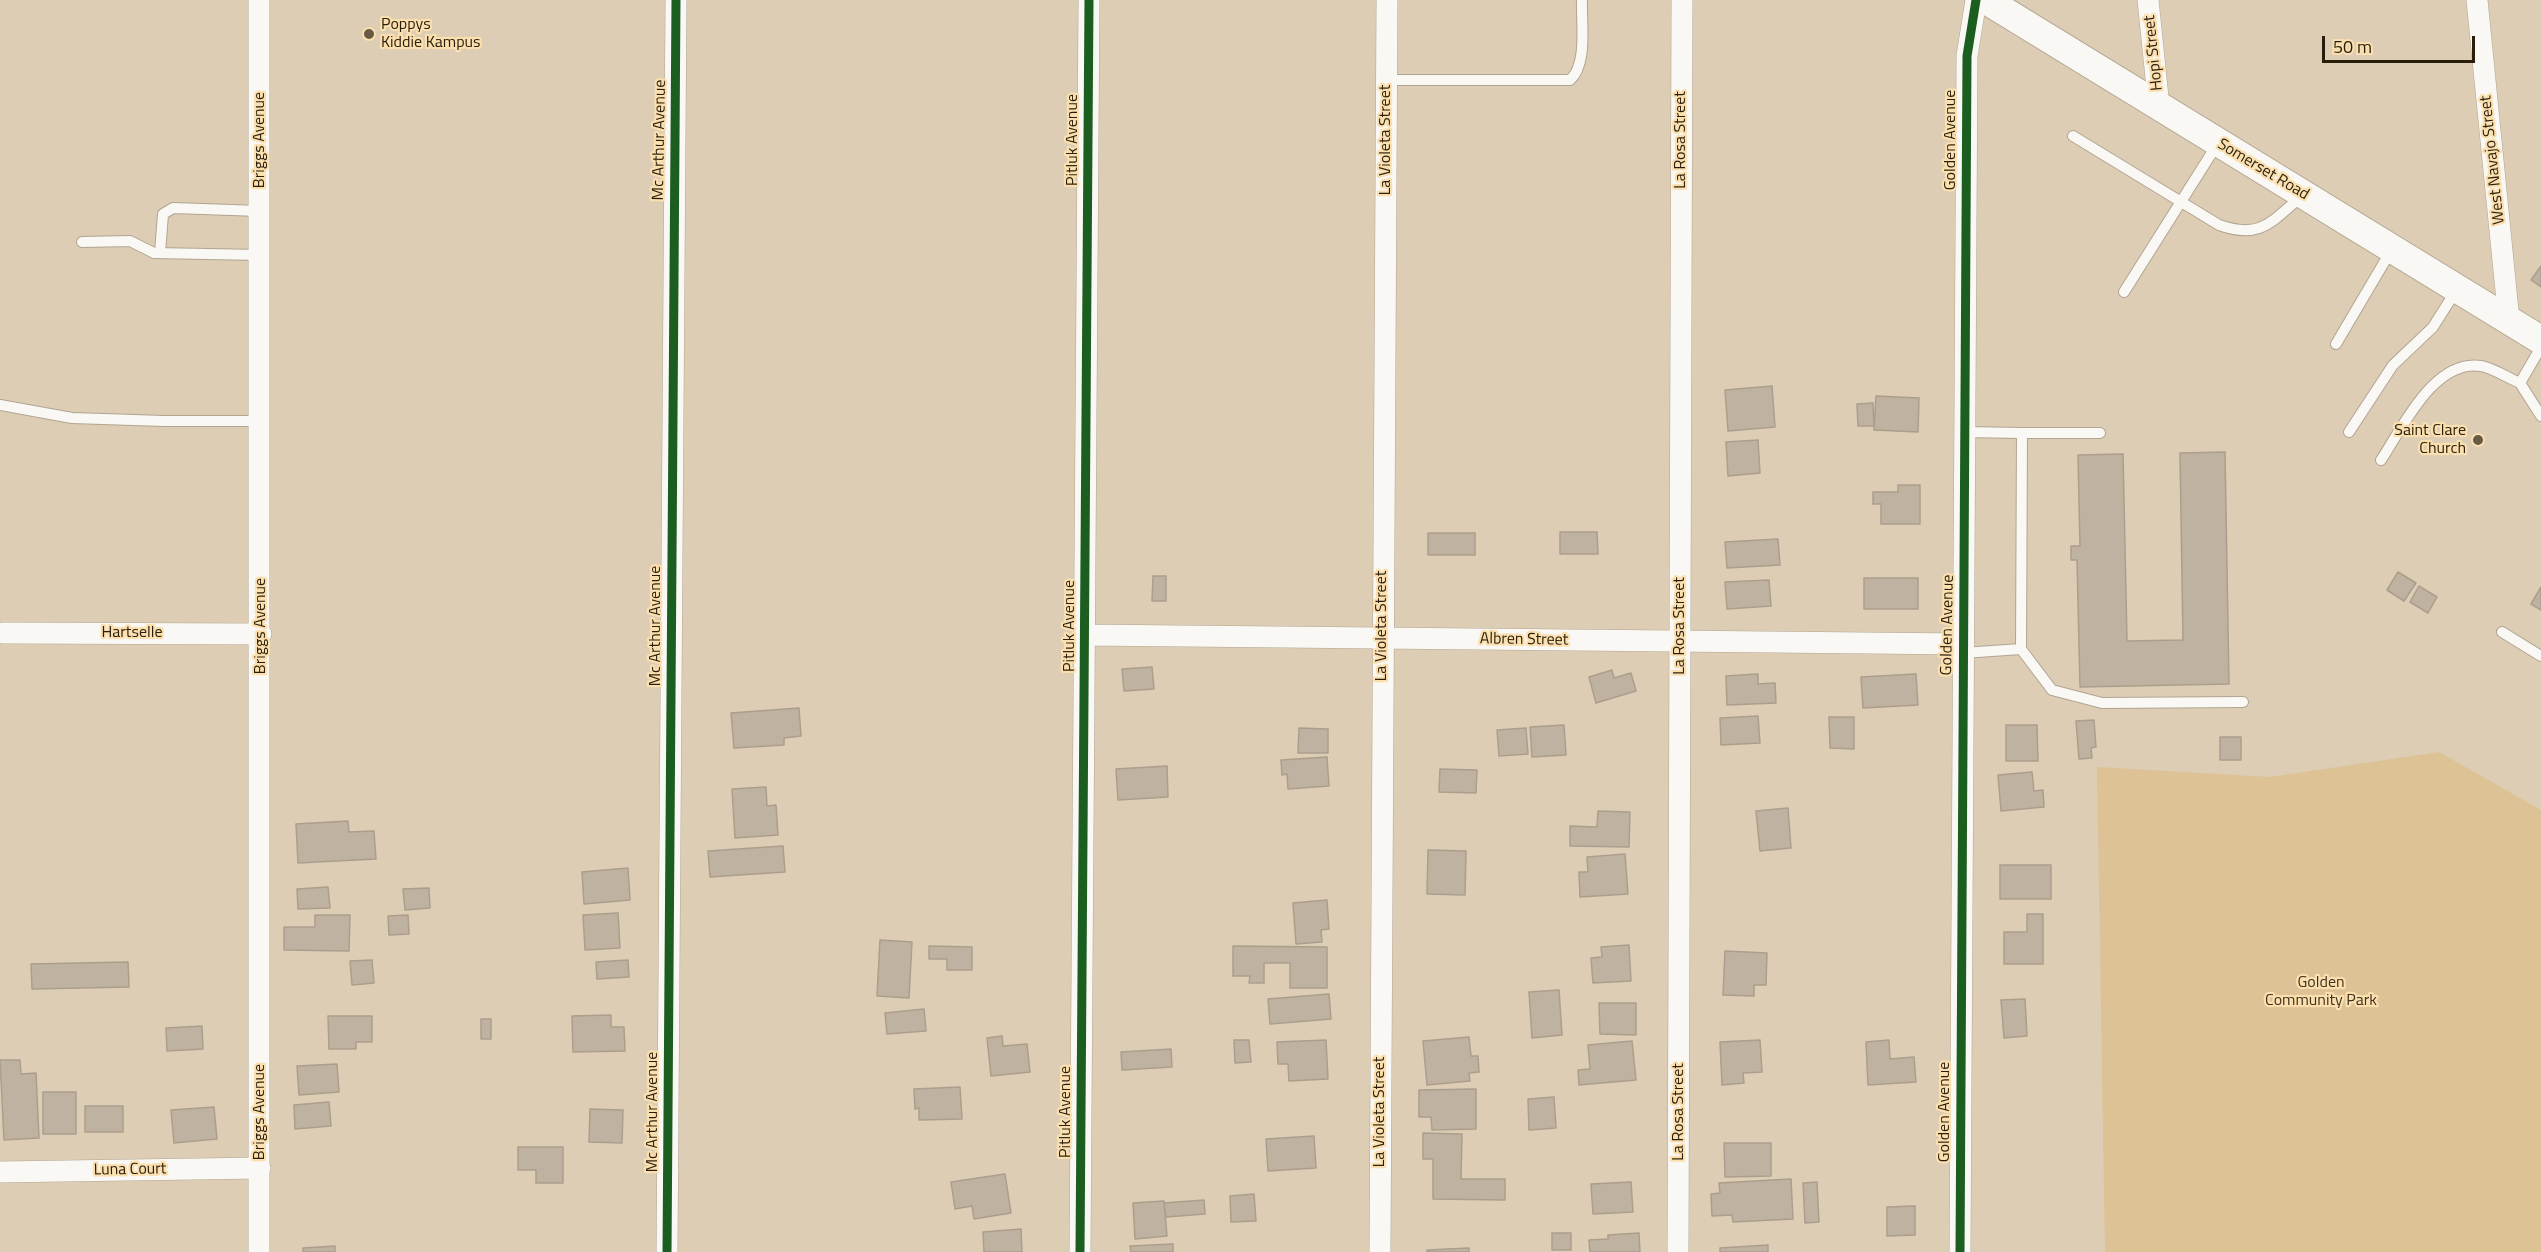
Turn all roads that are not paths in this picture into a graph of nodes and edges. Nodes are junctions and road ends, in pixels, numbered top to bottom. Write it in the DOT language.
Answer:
graph roads {
  1 [pos="259,0"];
  2 [pos="676,0"];
  3 [pos="1089,0"];
  4 [pos="1387,0"];
  5 [pos="1582,0"];
  6 [pos="1682,0"];
  7 [pos="1976,0"];
  8 [pos="1986,0"];
  9 [pos="2148,0"];
  10 [pos="2477,0"];
  11 [pos="1386,80"];
  12 [pos="2159,107"];
  13 [pos="2073,136"];
  14 [pos="2218,142"];
  15 [pos="2303,195"];
  16 [pos="2181,201"];
  17 [pos="260,211"];
  18 [pos="82,242"];
  19 [pos="2392,249"];
  20 [pos="160,253"];
  21 [pos="260,255"];
  22 [pos="2458,289"];
  23 [pos="2124,292"];
  24 [pos="2509,321"];
  25 [pos="2541,340"];
  26 [pos="2336,344"];
  27 [pos="2541,347"];
  28 [pos="2520,383"];
  29 [pos="0,405"];
  30 [pos="2541,416"];
  31 [pos="261,420"];
  32 [pos="1965,432"];
  33 [pos="2349,432"];
  34 [pos="2022,433"];
  35 [pos="2100,433"];
  36 [pos="2381,460"];
  37 [pos="2502,632"];
  38 [pos="3,633"];
  39 [pos="261,634"];
  40 [pos="1085,635"];
  41 [pos="1382,639"];
  42 [pos="1680,642"];
  43 [pos="1963,649"];
  44 [pos="2021,649"];
  45 [pos="2541,656"];
  46 [pos="2243,702"];
  47 [pos="260,1168"];
  48 [pos="0,1173"];
  49 [pos="259,1252"];
  50 [pos="667,1252"];
  51 [pos="1080,1252"];
  52 [pos="1380,1252"];
  53 [pos="1678,1252"];
  54 [pos="1960,1252"];
  1 -- 17 [label="street, Briggs Avenue"];
  2 -- 50 [label="street, Mc Arthur Avenue"];
  3 -- 40 [label="street, Pitluk Avenue"];
  4 -- 11 [label="street, La Violeta Street"];
  5 -- 11 [label="lane"];
  6 -- 42 [label="street, La Rosa Street"];
  7 -- 32 [label="street, Golden Avenue"];
  8 -- 12 [label="main road, Somerset Road"];
  9 -- 12 [label="street, Hopi Street"];
  10 -- 24 [label="street, West Navajo Street"];
  11 -- 41 [label="street, La Violeta Street"];
  12 -- 14 [label="main road, Somerset Road"];
  13 -- 16 [label="lane"];
  14 -- 15 [label="main road, Somerset Road"];
  14 -- 16 [label="lane"];
  15 -- 16 [label="lane"];
  15 -- 19 [label="main road, Somerset Road"];
  16 -- 23 [label="lane"];
  17 -- 20 [label="lane"];
  17 -- 21 [label="street, Briggs Avenue"];
  18 -- 20 [label="lane"];
  19 -- 22 [label="main road, Somerset Road"];
  19 -- 26 [label="lane"];
  20 -- 21 [label="lane"];
  21 -- 31 [label="street, Briggs Avenue"];
  22 -- 24 [label="main road, Somerset Road"];
  22 -- 33 [label="lane"];
  24 -- 25 [label="main road, Somerset Road"];
  27 -- 28 [label="lane"];
  28 -- 30 [label="lane"];
  28 -- 36 [label="lane"];
  29 -- 31 [label="lane"];
  31 -- 39 [label="street, Briggs Avenue"];
  32 -- 34 [label="lane"];
  32 -- 43 [label="street, Golden Avenue"];
  34 -- 35 [label="lane"];
  34 -- 44 [label="lane"];
  37 -- 45 [label="lane"];
  38 -- 39 [label="street, Hartselle"];
  39 -- 47 [label="street, Briggs Avenue"];
  40 -- 41 [label="street, Albren Street"];
  40 -- 51 [label="street, Pitluk Avenue"];
  41 -- 42 [label="street, Albren Street"];
  41 -- 52 [label="street, La Violeta Street"];
  42 -- 43 [label="street, Albren Street"];
  42 -- 53 [label="street, La Rosa Street"];
  43 -- 44 [label="lane"];
  43 -- 54 [label="street, Golden Avenue"];
  44 -- 46 [label="lane"];
  47 -- 48 [label="street, Luna Court"];
  47 -- 49 [label="street, Briggs Avenue"];
}
